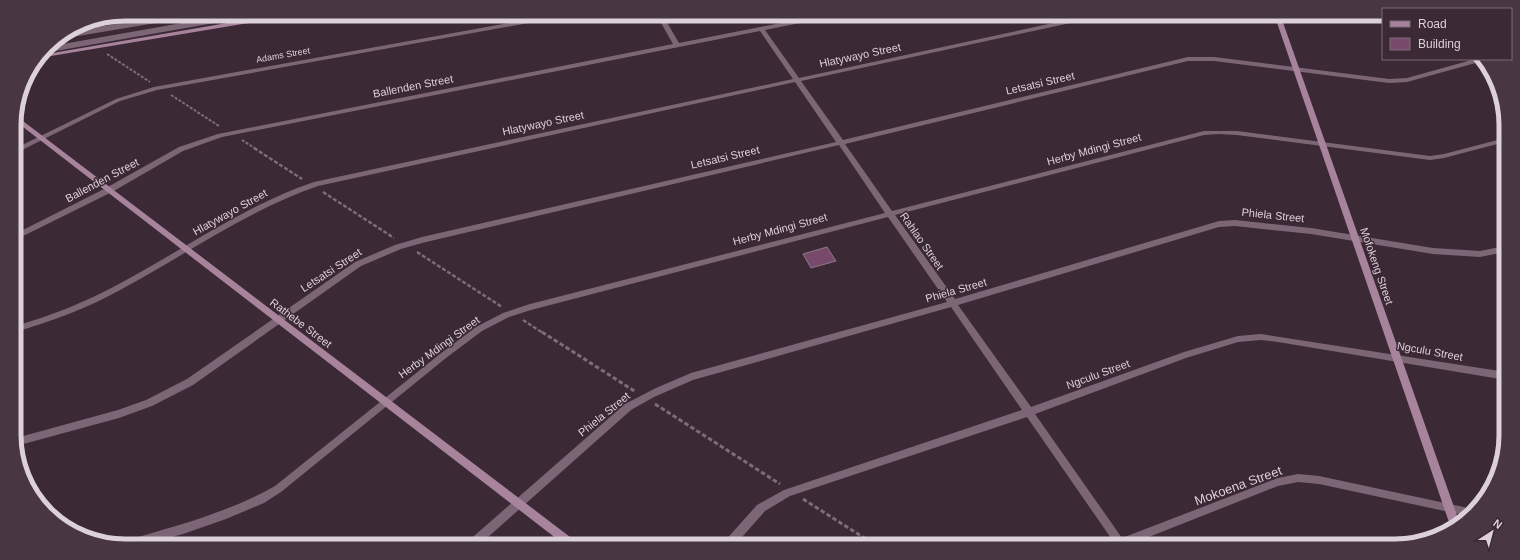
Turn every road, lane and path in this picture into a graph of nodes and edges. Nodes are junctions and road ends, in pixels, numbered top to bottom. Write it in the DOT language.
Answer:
graph roads {
  1 [pos="150,21"];
  2 [pos="209,21"];
  3 [pos="249,21"];
  4 [pos="528,21"];
  5 [pos="663,21"];
  6 [pos="803,21"];
  7 [pos="1070,21"];
  8 [pos="1279,21"];
  9 [pos="762,30"];
  10 [pos="76,33"];
  11 [pos="677,45"];
  12 [pos="96,47"];
  13 [pos="55,48"];
  14 [pos="47,56"];
  15 [pos="1477,60"];
  16 [pos="1296,71"];
  17 [pos="796,79"];
  18 [pos="159,88"];
  19 [pos="21,122"];
  20 [pos="230,133"];
  21 [pos="42,138"];
  22 [pos="1499,142"];
  23 [pos="840,143"];
  24 [pos="1322,144"];
  25 [pos="21,148"];
  26 [pos="312,185"];
  27 [pos="109,190"];
  28 [pos="890,214"];
  29 [pos="21,234"];
  30 [pos="1356,240"];
  31 [pos="405,244"];
  32 [pos="186,249"];
  33 [pos="1499,250"];
  34 [pos="953,303"];
  35 [pos="512,313"];
  36 [pos="278,319"];
  37 [pos="21,327"];
  38 [pos="1397,358"];
  39 [pos="1499,375"];
  40 [pos="644,397"];
  41 [pos="386,402"];
  42 [pos="1029,412"];
  43 [pos="21,441"];
  44 [pos="791,491"];
  45 [pos="518,503"];
  46 [pos="1449,508"];
  47 [pos="1466,511"];
  48 [pos="1453,521"];
  49 [pos="148,539"];
  50 [pos="478,539"];
  51 [pos="565,539"];
  52 [pos="733,539"];
  53 [pos="866,539"];
  54 [pos="1113,539"];
  55 [pos="1129,539"];
  1 -- 10 [label="lane"];
  2 -- 13 [label="lane"];
  3 -- 12 [label="street"];
  4 -- 18 [label="street, Adams Street"];
  5 -- 11 [label="street"];
  6 -- 9 [label="street, Ballenden Street"];
  7 -- 17 [label="street, Hlatywayo Street"];
  8 -- 16 [label="street, Mofokeng Street"];
  9 -- 11 [label="street, Ballenden Street"];
  9 -- 17 [label="street, Rahlao Street"];
  11 -- 20 [label="street, Ballenden Street"];
  12 -- 14 [label="street"];
  12 -- 18 [label="path"];
  15 -- 16 [label="street, Letsatsi Street"];
  16 -- 23 [label="street, Letsatsi Street"];
  16 -- 24 [label="street, Mofokeng Street"];
  17 -- 23 [label="street, Rahlao Street"];
  17 -- 26 [label="street, Hlatywayo Street"];
  18 -- 20 [label="path"];
  18 -- 21 [label="street, Adams Street"];
  19 -- 21 [label="street, Rathebe Street"];
  20 -- 26 [label="path"];
  20 -- 27 [label="street, Ballenden Street"];
  21 -- 25 [label="street, Adams Street"];
  21 -- 27 [label="street, Rathebe Street"];
  22 -- 24 [label="street, Herby Mdingi Street"];
  23 -- 28 [label="street, Rahlao Street"];
  23 -- 31 [label="street, Letsatsi Street"];
  24 -- 28 [label="street, Herby Mdingi Street"];
  24 -- 30 [label="street, Mofokeng Street"];
  26 -- 31 [label="path"];
  26 -- 32 [label="street, Hlatywayo Street"];
  27 -- 29 [label="street, Ballenden Street"];
  27 -- 32 [label="street, Rathebe Street"];
  28 -- 34 [label="street, Rahlao Street"];
  28 -- 35 [label="street, Herby Mdingi Street"];
  30 -- 33 [label="street, Phiela Street"];
  30 -- 34 [label="street, Phiela Street"];
  30 -- 38 [label="street, Mofokeng Street"];
  31 -- 35 [label="path"];
  31 -- 36 [label="street, Letsatsi Street"];
  32 -- 36 [label="street, Rathebe Street"];
  32 -- 37 [label="street, Hlatywayo Street"];
  34 -- 40 [label="street, Phiela Street"];
  34 -- 42 [label="street, Rahlao Street"];
  35 -- 40 [label="path"];
  35 -- 41 [label="street, Herby Mdingi Street"];
  36 -- 41 [label="street, Rathebe Street"];
  36 -- 43 [label="street, Letsatsi Street"];
  38 -- 39 [label="street, Ngculu Street"];
  38 -- 42 [label="street, Ngculu Street"];
  38 -- 46 [label="street, Mofokeng Street"];
  40 -- 44 [label="path"];
  40 -- 45 [label="street, Phiela Street"];
  41 -- 45 [label="street, Rathebe Street"];
  41 -- 49 [label="street, Herby Mdingi Street"];
  42 -- 44 [label="street, Ngculu Street"];
  42 -- 54 [label="street, Rahlao Street"];
  44 -- 52 [label="street, Ngculu Street"];
  44 -- 53 [label="path"];
  45 -- 50 [label="street, Phiela Street"];
  45 -- 51 [label="street, Rathebe Street"];
  46 -- 47 [label="street, Mokoena Street"];
  46 -- 48 [label="street, Mofokeng Street"];
  46 -- 55 [label="street, Mokoena Street"];
}
